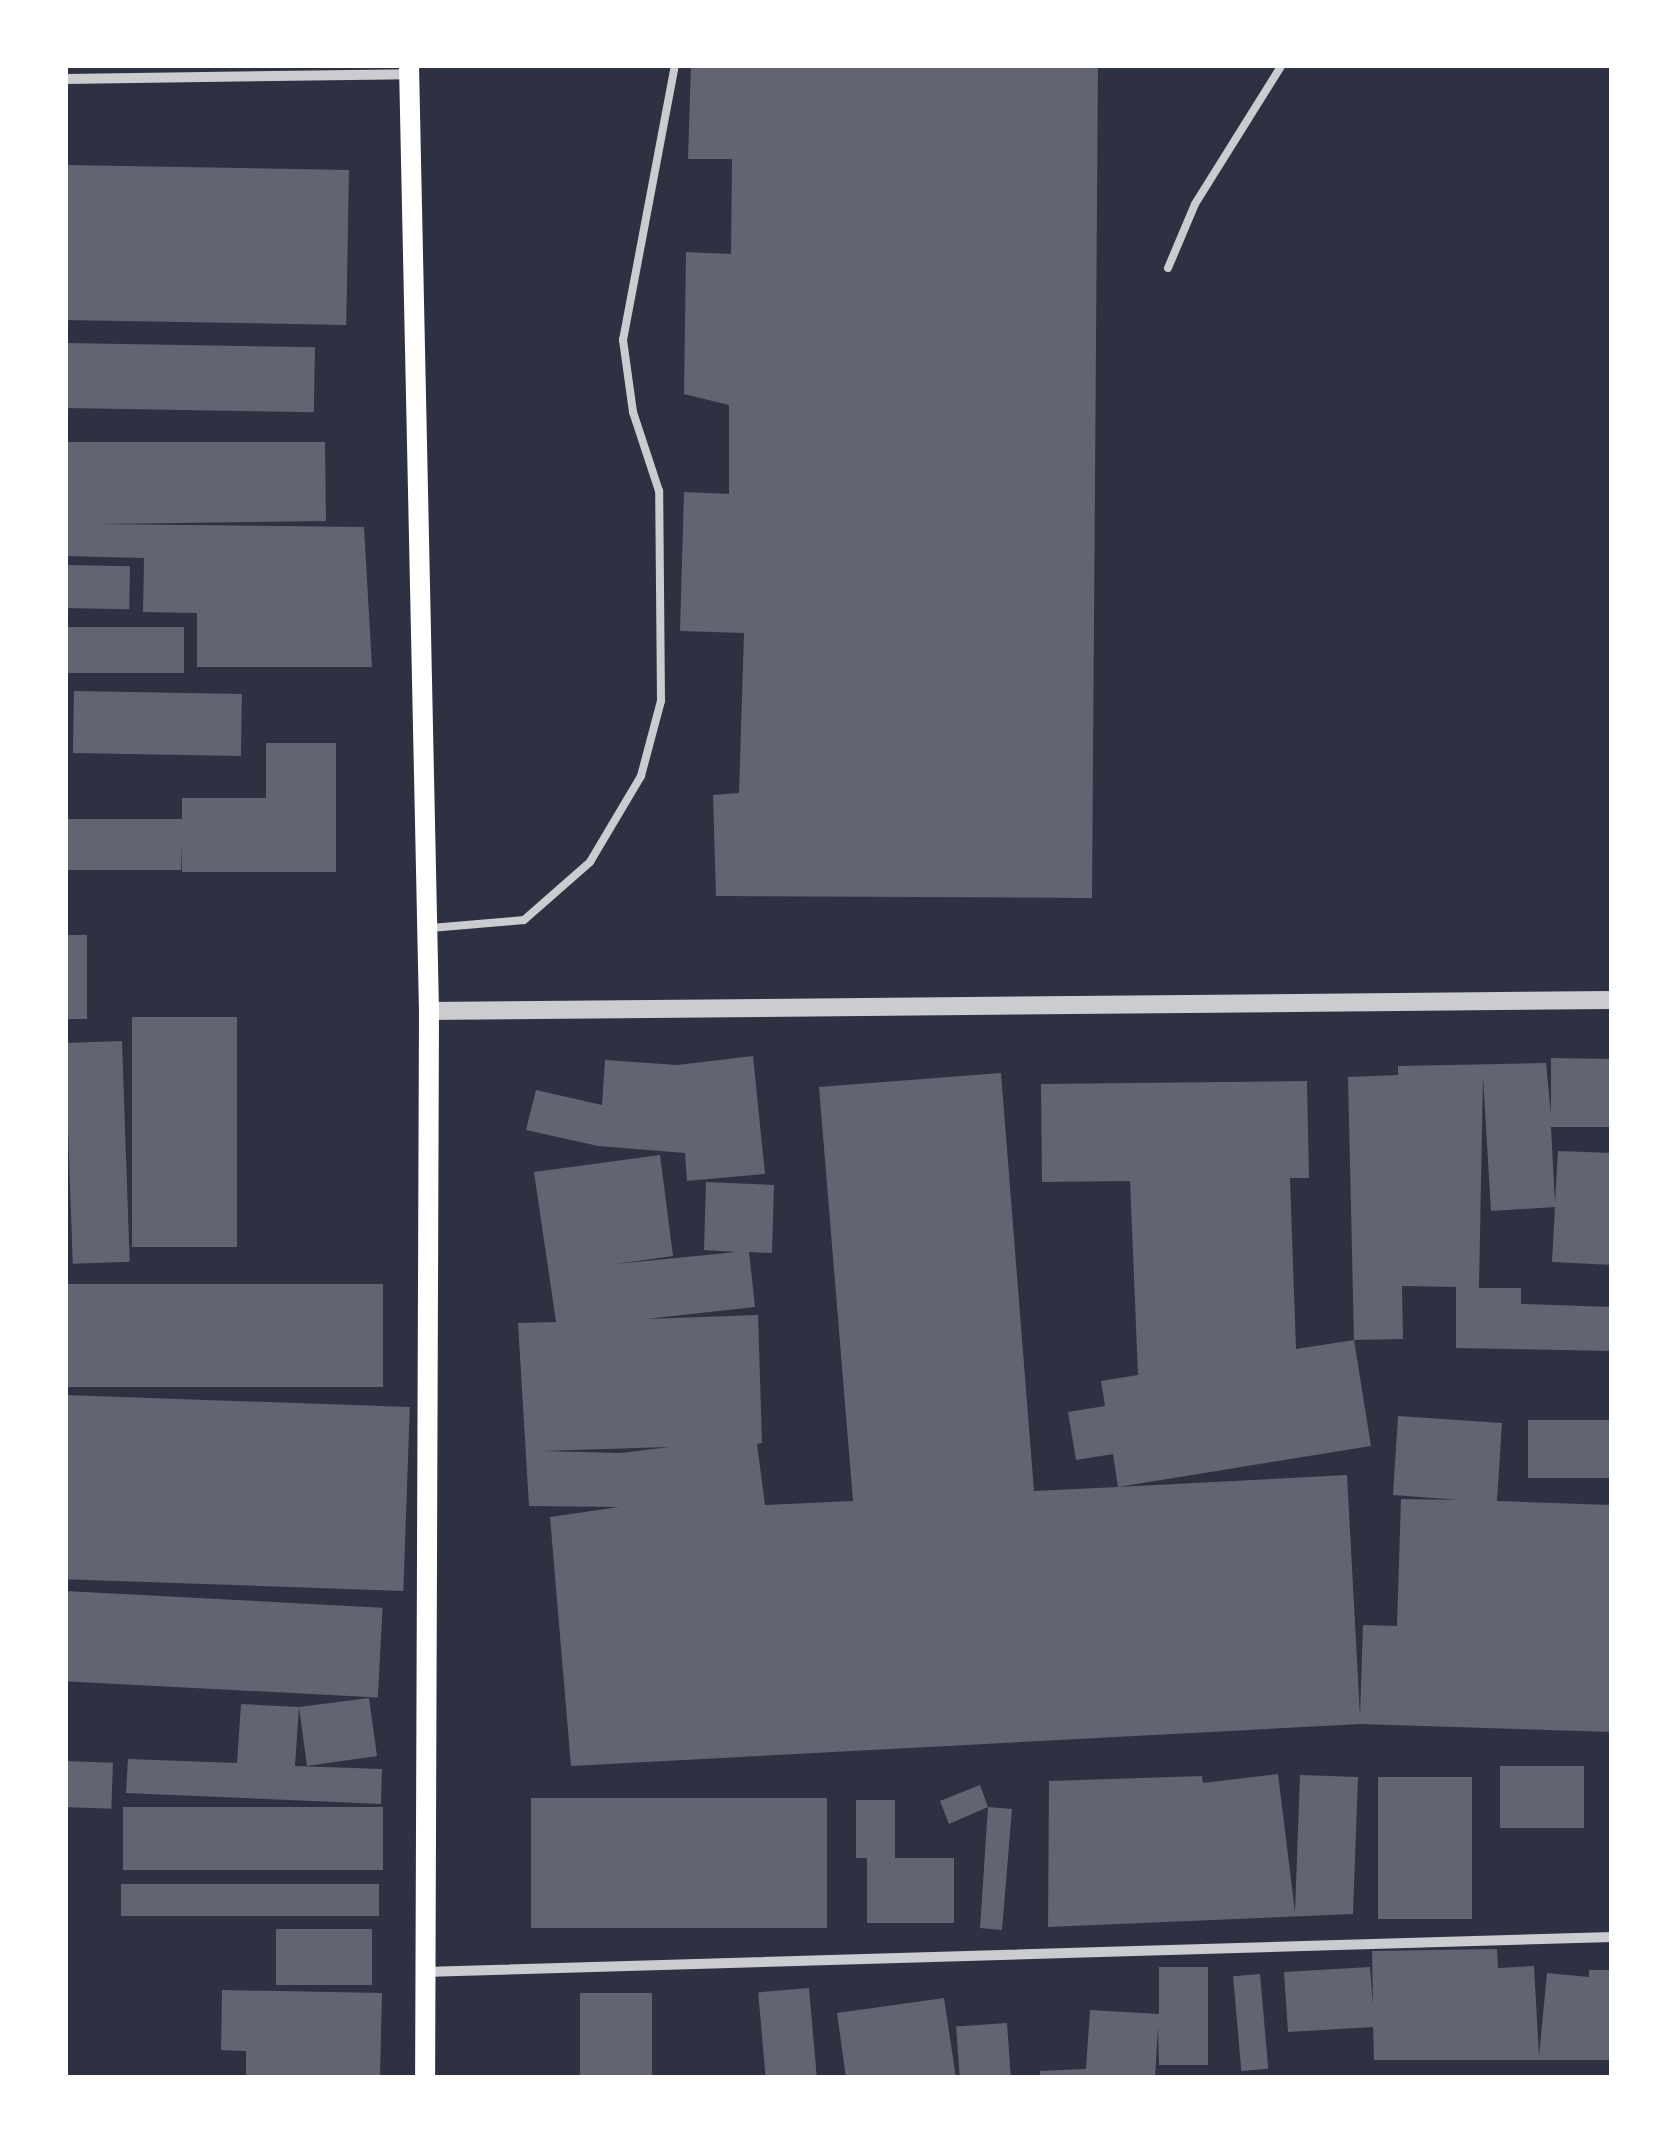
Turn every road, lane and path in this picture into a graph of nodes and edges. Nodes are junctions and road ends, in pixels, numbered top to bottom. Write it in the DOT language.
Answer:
graph roads {
  1 [pos="675,65"];
  2 [pos="1282,65"];
  3 [pos="409,69"];
  4 [pos="65,80"];
  5 [pos="1168,268"];
  6 [pos="427,928"];
  7 [pos="1612,1000"];
  8 [pos="429,1011"];
  9 [pos="1612,1938"];
  10 [pos="424,1972"];
  11 [pos="425,2078"];
  1 -- 6 [label="lane"];
  2 -- 5 [label="lane"];
  3 -- 4 [label="street"];
  3 -- 6 [label="main road"];
  6 -- 8 [label="main road"];
  7 -- 8 [label="street"];
  8 -- 10 [label="main road"];
  9 -- 10 [label="street"];
  10 -- 11 [label="main road"];
}
